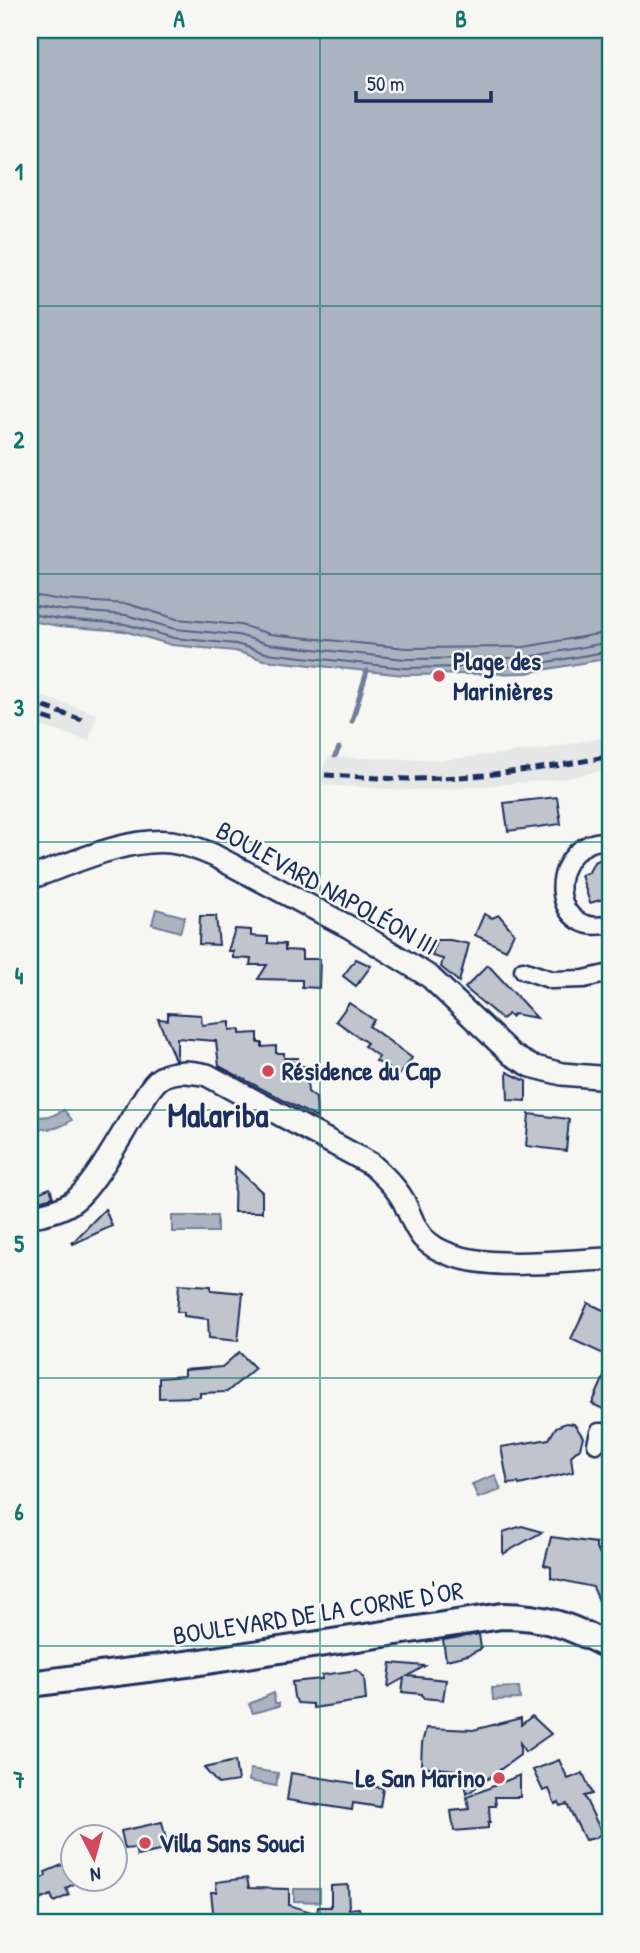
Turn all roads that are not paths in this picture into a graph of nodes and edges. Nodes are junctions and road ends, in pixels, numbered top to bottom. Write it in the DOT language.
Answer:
graph roads {
  1 [pos="610,840"];
  2 [pos="30,878"];
  3 [pos="610,924"];
  4 [pos="523,970"];
  5 [pos="610,973"];
  6 [pos="610,1078"];
  7 [pos="30,1216"];
  8 [pos="610,1259"];
  9 [pos="610,1432"];
  10 [pos="596,1444"];
  11 [pos="610,1647"];
  12 [pos="30,1684"];
  1 -- 3 [label="street"];
  2 -- 6 [label="street, BOULEVARD NAPOLÉON III"];
  4 -- 5 [label="street"];
  7 -- 8 [label="street"];
  9 -- 10 [label="street"];
  11 -- 12 [label="main road, BOULEVARD DE LA CORNE D'OR"];
}
